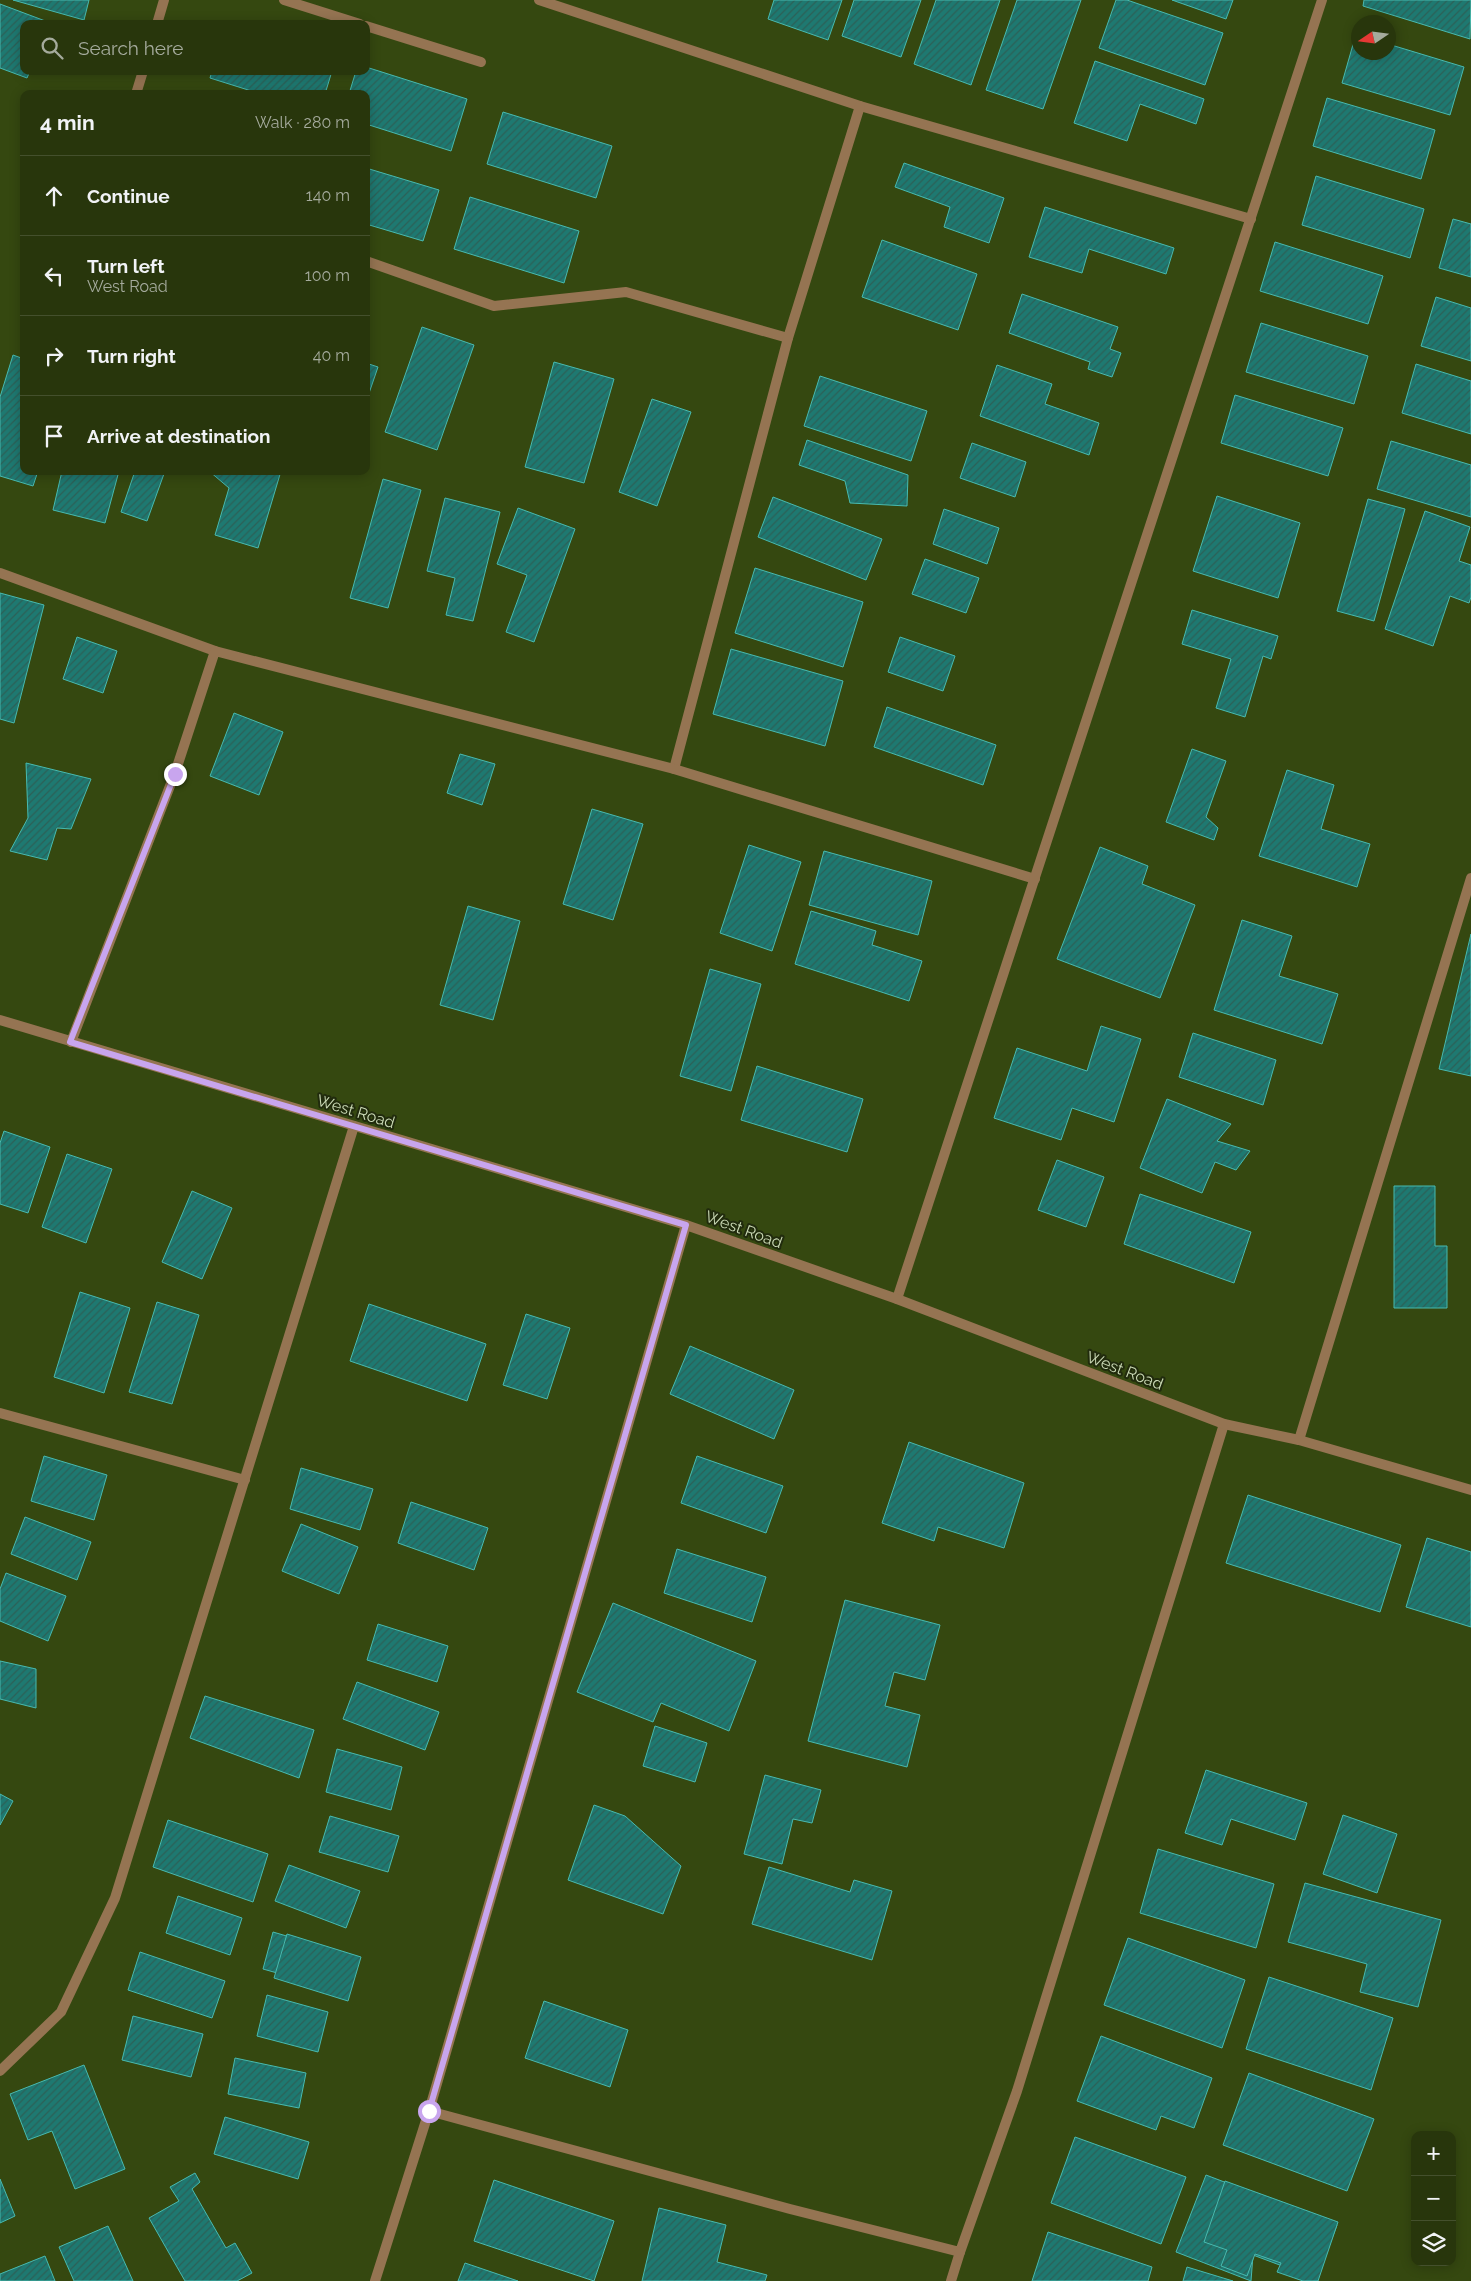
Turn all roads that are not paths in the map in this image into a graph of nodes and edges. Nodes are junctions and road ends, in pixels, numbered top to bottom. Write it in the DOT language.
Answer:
graph roads {
  1 [pos="164,0"];
  2 [pos="284,0"];
  3 [pos="539,0"];
  4 [pos="1322,0"];
  5 [pos="562,4"];
  6 [pos="158,20"];
  7 [pos="347,20"];
  8 [pos="370,27"];
  9 [pos="481,62"];
  10 [pos="142,75"];
  11 [pos="137,90"];
  12 [pos="860,106"];
  13 [pos="1251,219"];
  14 [pos="370,262"];
  15 [pos="788,338"];
  16 [pos="0,573"];
  17 [pos="215,651"];
  18 [pos="674,769"];
  19 [pos="1471,878"];
  20 [pos="1035,879"];
  21 [pos="0,1020"];
  22 [pos="70,1042"];
  23 [pos="354,1126"];
  24 [pos="686,1225"];
  25 [pos="897,1299"];
  26 [pos="0,1413"];
  27 [pos="1224,1424"];
  28 [pos="1299,1440"];
  29 [pos="245,1480"];
  30 [pos="1471,1490"];
  31 [pos="0,2071"];
  32 [pos="429,2111"];
  33 [pos="960,2252"];
  34 [pos="375,2281"];
  35 [pos="952,2281"];
  1 -- 6 [label="street"];
  2 -- 7 [label="street"];
  3 -- 5 [label="street"];
  4 -- 13 [label="street"];
  5 -- 12 [label="street"];
  8 -- 9 [label="street"];
  10 -- 11 [label="street"];
  12 -- 13 [label="street"];
  12 -- 15 [label="street"];
  13 -- 20 [label="street"];
  14 -- 15 [label="street"];
  15 -- 18 [label="street"];
  16 -- 17 [label="street"];
  17 -- 18 [label="street"];
  17 -- 22 [label="street"];
  18 -- 20 [label="street"];
  19 -- 28 [label="street"];
  20 -- 25 [label="street"];
  21 -- 22 [label="street, West Road"];
  22 -- 23 [label="street, West Road"];
  23 -- 24 [label="street, West Road"];
  23 -- 29 [label="street"];
  24 -- 25 [label="street, West Road"];
  24 -- 32 [label="street"];
  25 -- 27 [label="street, West Road"];
  26 -- 29 [label="street"];
  27 -- 28 [label="street, West Road"];
  27 -- 33 [label="street"];
  28 -- 30 [label="street, West Road"];
  29 -- 31 [label="street"];
  32 -- 33 [label="street"];
  32 -- 34 [label="street"];
  33 -- 35 [label="street"];
}
